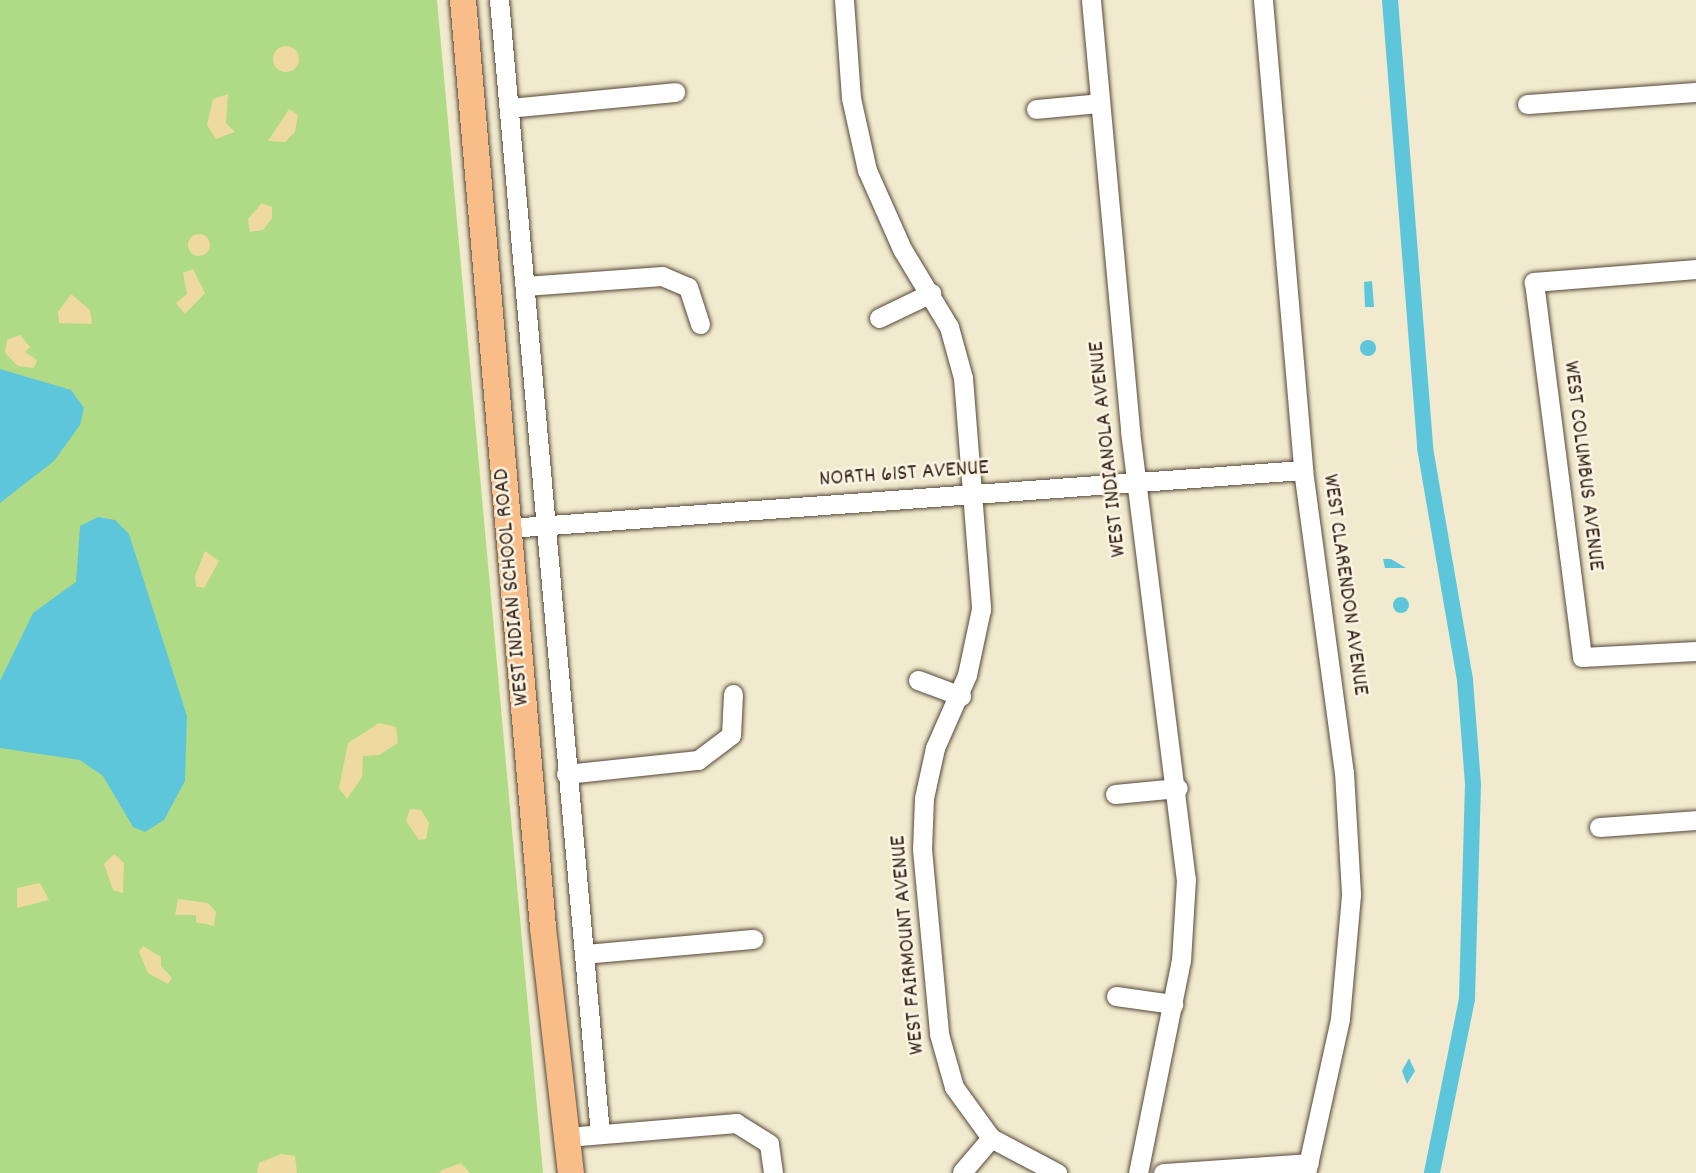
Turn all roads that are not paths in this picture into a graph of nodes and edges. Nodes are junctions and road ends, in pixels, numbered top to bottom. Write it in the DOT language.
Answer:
graph roads {
  1 [pos="463,0"];
  2 [pos="499,0"];
  3 [pos="844,0"];
  4 [pos="1091,0"];
  5 [pos="1263,0"];
  6 [pos="675,92"];
  7 [pos="1696,92"];
  8 [pos="1100,103"];
  9 [pos="1527,104"];
  10 [pos="509,108"];
  11 [pos="1035,109"];
  12 [pos="1696,269"];
  13 [pos="525,286"];
  14 [pos="931,293"];
  15 [pos="880,318"];
  16 [pos="700,324"];
  17 [pos="1303,470"];
  18 [pos="1136,483"];
  19 [pos="974,495"];
  20 [pos="546,525"];
  21 [pos="509,528"];
  22 [pos="1696,651"];
  23 [pos="918,680"];
  24 [pos="733,694"];
  25 [pos="961,696"];
  26 [pos="566,774"];
  27 [pos="1178,788"];
  28 [pos="1115,794"];
  29 [pos="1696,820"];
  30 [pos="1599,827"];
  31 [pos="753,939"];
  32 [pos="584,954"];
  33 [pos="1116,996"];
  34 [pos="1173,1004"];
  35 [pos="600,1133"];
  36 [pos="567,1137"];
  37 [pos="991,1138"];
  38 [pos="1308,1168"];
  39 [pos="962,1172"];
  40 [pos="571,1173"];
  41 [pos="774,1173"];
  42 [pos="1057,1173"];
  43 [pos="1138,1173"];
  44 [pos="1163,1173"];
  1 -- 21 [label="main road, WEST INDIAN SCHOOL ROAD"];
  2 -- 10 [label="street, WEST INDIAN SCHOOL ROAD"];
  3 -- 14 [label="street, WEST FAIRMOUNT AVENUE"];
  4 -- 8 [label="street, WEST INDIANOLA AVENUE"];
  5 -- 17 [label="street, WEST CLARENDON AVENUE"];
  6 -- 10 [label="street"];
  7 -- 9 [label="street"];
  8 -- 11 [label="street"];
  8 -- 18 [label="street, WEST INDIANOLA AVENUE"];
  10 -- 13 [label="street, WEST INDIAN SCHOOL ROAD"];
  12 -- 22 [label="street, WEST COLUMBUS AVENUE"];
  13 -- 16 [label="street"];
  13 -- 20 [label="street, WEST INDIAN SCHOOL ROAD"];
  14 -- 15 [label="street"];
  14 -- 19 [label="street, WEST FAIRMOUNT AVENUE"];
  17 -- 18 [label="street, NORTH 61ST AVENUE"];
  17 -- 38 [label="street, WEST CLARENDON AVENUE"];
  18 -- 19 [label="street, NORTH 61ST AVENUE"];
  18 -- 27 [label="street, WEST INDIANOLA AVENUE"];
  19 -- 20 [label="street, NORTH 61ST AVENUE"];
  19 -- 25 [label="street, WEST FAIRMOUNT AVENUE"];
  20 -- 21 [label="street, NORTH 61ST AVENUE"];
  20 -- 26 [label="street, WEST INDIAN SCHOOL ROAD"];
  21 -- 36 [label="main road, WEST INDIAN SCHOOL ROAD"];
  23 -- 25 [label="street"];
  24 -- 26 [label="street"];
  25 -- 37 [label="street, WEST FAIRMOUNT AVENUE"];
  26 -- 32 [label="street, WEST INDIAN SCHOOL ROAD"];
  27 -- 28 [label="street"];
  27 -- 34 [label="street, WEST INDIANOLA AVENUE"];
  29 -- 30 [label="street"];
  31 -- 32 [label="street"];
  32 -- 35 [label="street, WEST INDIAN SCHOOL ROAD"];
  33 -- 34 [label="street"];
  34 -- 43 [label="street, WEST INDIANOLA AVENUE"];
  35 -- 36 [label="street"];
  35 -- 41 [label="street"];
  36 -- 40 [label="main road, WEST INDIAN SCHOOL ROAD"];
  37 -- 39 [label="street"];
  37 -- 42 [label="street"];
  38 -- 44 [label="street"];
}
